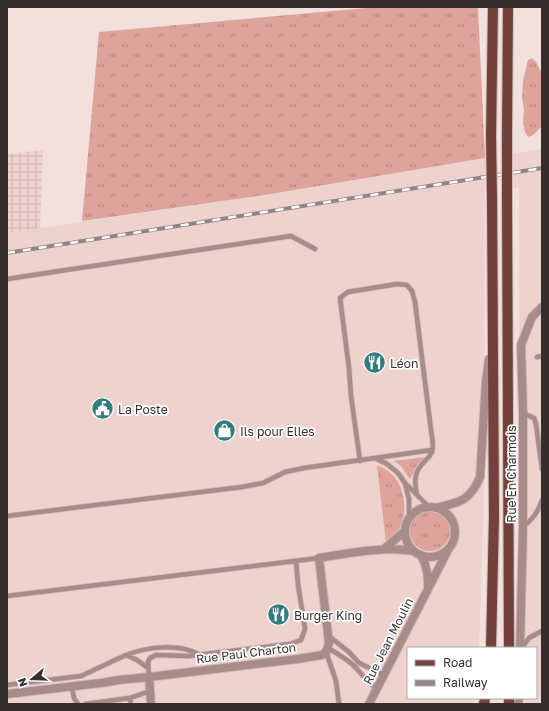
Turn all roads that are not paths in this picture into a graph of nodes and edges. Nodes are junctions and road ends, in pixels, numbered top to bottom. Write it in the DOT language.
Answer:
graph roads {
  1 [pos="493,7"];
  2 [pos="508,7"];
  3 [pos="315,249"];
  4 [pos="7,280"];
  5 [pos="542,307"];
  6 [pos="493,335"];
  7 [pos="523,413"];
  8 [pos="432,450"];
  9 [pos="375,458"];
  10 [pos="360,461"];
  11 [pos="542,469"];
  12 [pos="405,483"];
  13 [pos="417,495"];
  14 [pos="542,500"];
  15 [pos="432,507"];
  16 [pos="7,516"];
  17 [pos="409,518"];
  18 [pos="523,527"];
  19 [pos="405,531"];
  20 [pos="384,549"];
  21 [pos="448,550"];
  22 [pos="418,553"];
  23 [pos="319,558"];
  24 [pos="296,561"];
  25 [pos="428,588"];
  26 [pos="7,596"];
  27 [pos="542,631"];
  28 [pos="330,637"];
  29 [pos="491,647"];
  30 [pos="509,647"];
  31 [pos="521,647"];
  32 [pos="522,647"];
  33 [pos="327,650"];
  34 [pos="198,654"];
  35 [pos="126,656"];
  36 [pos="148,668"];
  37 [pos="384,675"];
  38 [pos="149,677"];
  39 [pos="7,686"];
  40 [pos="72,687"];
  41 [pos="377,688"];
  42 [pos="150,691"];
  43 [pos="7,694"];
  44 [pos="130,698"];
  45 [pos="78,704"];
  46 [pos="86,704"];
  47 [pos="131,704"];
  48 [pos="152,704"];
  49 [pos="339,704"];
  50 [pos="369,704"];
  1 -- 6 [label="main road, bridge"];
  2 -- 30 [label="main road, bridge"];
  3 -- 4 [label="lane"];
  5 -- 7 [label="street, Rue En Charmois"];
  6 -- 15 [label="street"];
  6 -- 29 [label="main road"];
  7 -- 11 [label="lane"];
  7 -- 18 [label="street, Rue En Charmois"];
  8 -- 9 [label="lane"];
  8 -- 10 [label="lane"];
  8 -- 13 [label="lane"];
  9 -- 10 [label="lane"];
  9 -- 12 [label="lane"];
  10 -- 16 [label="lane"];
  12 -- 13 [label="lane"];
  12 -- 17 [label="lane"];
  13 -- 15 [label="lane"];
  14 -- 18 [label="lane"];
  15 -- 17 [label="street"];
  15 -- 21 [label="street"];
  17 -- 19 [label="street"];
  18 -- 31 [label="street, Rue En Charmois"];
  19 -- 20 [label="street"];
  19 -- 22 [label="street"];
  20 -- 22 [label="street"];
  20 -- 23 [label="street"];
  21 -- 22 [label="street"];
  21 -- 25 [label="street, Rue Jean Moulin"];
  22 -- 25 [label="street"];
  23 -- 24 [label="lane"];
  23 -- 28 [label="street"];
  24 -- 26 [label="lane"];
  24 -- 34 [label="lane"];
  25 -- 37 [label="street, Rue Jean Moulin"];
  27 -- 32 [label="lane"];
  28 -- 33 [label="street"];
  28 -- 37 [label="lane"];
  33 -- 38 [label="street, Rue Paul Charton"];
  33 -- 41 [label="lane"];
  33 -- 49 [label="lane"];
  34 -- 35 [label="lane"];
  34 -- 36 [label="lane"];
  35 -- 36 [label="lane"];
  35 -- 39 [label="lane"];
  36 -- 38 [label="lane"];
  37 -- 41 [label="street, Rue Jean Moulin"];
  38 -- 40 [label="street, Rue Paul Charton"];
  38 -- 42 [label="street"];
  40 -- 43 [label="street, Rue Paul Charton"];
  40 -- 45 [label="lane"];
  41 -- 50 [label="street, Rue Jean Moulin"];
  42 -- 44 [label="lane"];
  42 -- 48 [label="street"];
  44 -- 46 [label="lane"];
  44 -- 47 [label="lane"];
}
